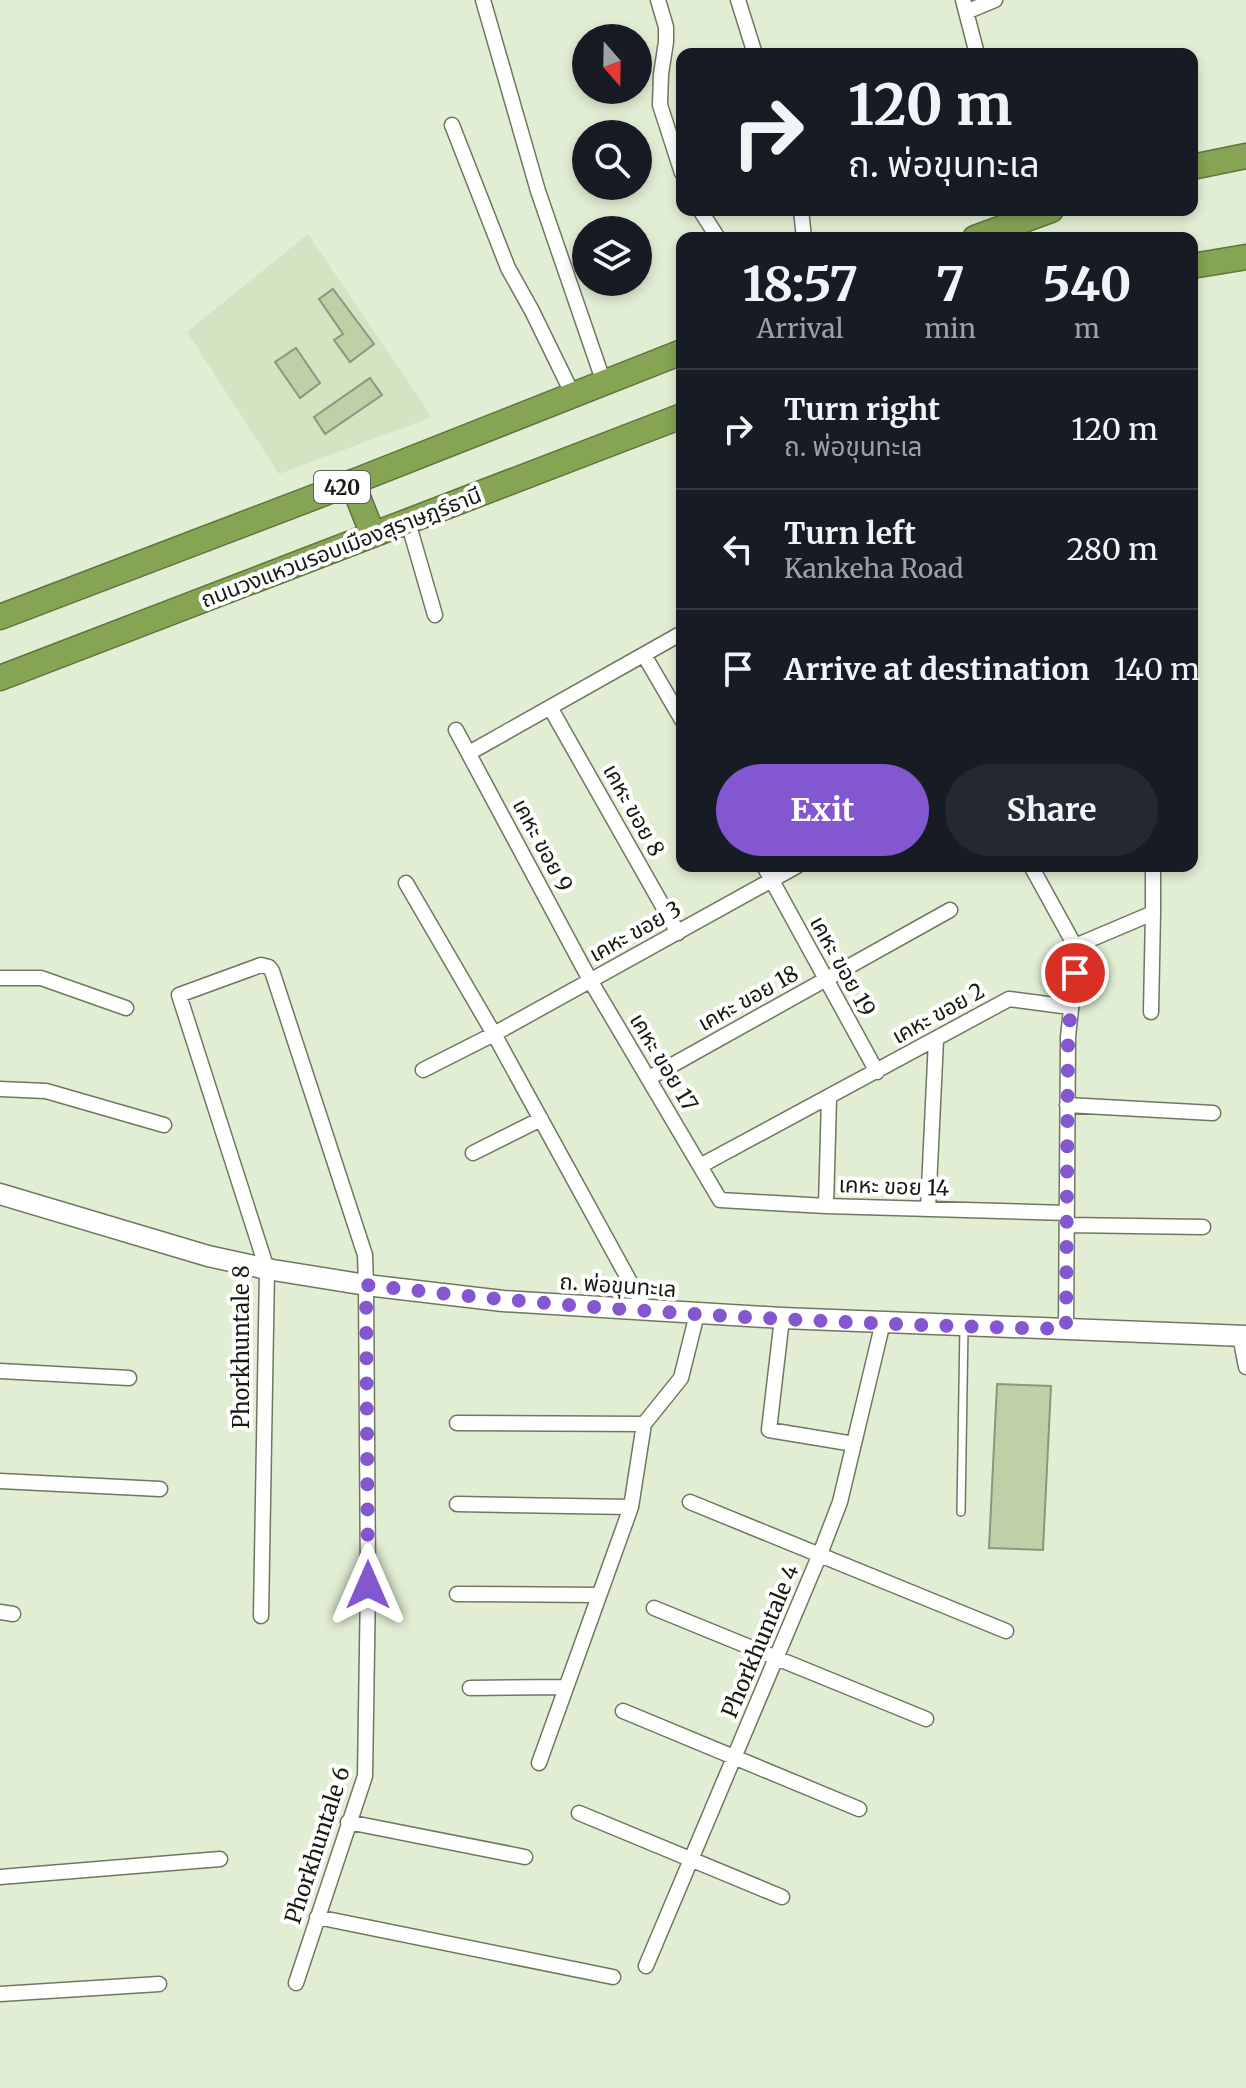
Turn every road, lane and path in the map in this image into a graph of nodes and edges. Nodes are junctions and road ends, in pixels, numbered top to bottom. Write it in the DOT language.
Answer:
graph roads {
  1 [pos="483,0"];
  2 [pos="658,0"];
  3 [pos="738,0"];
  4 [pos="995,0"];
  5 [pos="965,6"];
  6 [pos="753,48"];
  7 [pos="976,48"];
  8 [pos="452,125"];
  9 [pos="676,154"];
  10 [pos="1246,156"];
  11 [pos="1198,166"];
  12 [pos="1018,216"];
  13 [pos="987,232"];
  14 [pos="1246,257"];
  15 [pos="1198,265"];
  16 [pos="676,354"];
  17 [pos="604,383"];
  18 [pos="573,395"];
  19 [pos="676,418"];
  20 [pos="352,482"];
  21 [pos="408,522"];
  22 [pos="373,535"];
  23 [pos="435,615"];
  24 [pos="0,617"];
  25 [pos="676,636"];
  26 [pos="644,655"];
  27 [pos="0,678"];
  28 [pos="551,709"];
  29 [pos="676,710"];
  30 [pos="456,730"];
  31 [pos="469,753"];
  32 [pos="767,872"];
  33 [pos="786,872"];
  34 [pos="1034,872"];
  35 [pos="1153,872"];
  36 [pos="772,880"];
  37 [pos="406,883"];
  38 [pos="950,910"];
  39 [pos="1153,913"];
  40 [pos="678,933"];
  41 [pos="1075,946"];
  42 [pos="0,978"];
  43 [pos="590,980"];
  44 [pos="826,980"];
  45 [pos="179,995"];
  46 [pos="1070,1007"];
  47 [pos="126,1008"];
  48 [pos="1151,1012"];
  49 [pos="494,1034"];
  50 [pos="936,1040"];
  51 [pos="423,1070"];
  52 [pos="877,1072"];
  53 [pos="649,1078"];
  54 [pos="0,1089"];
  55 [pos="829,1098"];
  56 [pos="1067,1105"];
  57 [pos="1213,1113"];
  58 [pos="541,1119"];
  59 [pos="164,1125"];
  60 [pos="473,1153"];
  61 [pos="700,1166"];
  62 [pos="0,1194"];
  63 [pos="720,1200"];
  64 [pos="826,1206"];
  65 [pos="928,1209"];
  66 [pos="1067,1219"];
  67 [pos="1203,1227"];
  68 [pos="267,1269"];
  69 [pos="366,1285"];
  70 [pos="646,1311"];
  71 [pos="697,1314"];
  72 [pos="782,1318"];
  73 [pos="883,1322"];
  74 [pos="964,1325"];
  75 [pos="1066,1329"];
  76 [pos="1243,1336"];
  77 [pos="1246,1367"];
  78 [pos="0,1371"];
  79 [pos="129,1378"];
  80 [pos="457,1423"];
  81 [pos="644,1424"];
  82 [pos="854,1444"];
  83 [pos="0,1481"];
  84 [pos="160,1489"];
  85 [pos="690,1502"];
  86 [pos="457,1504"];
  87 [pos="631,1507"];
  88 [pos="961,1512"];
  89 [pos="820,1554"];
  90 [pos="457,1594"];
  91 [pos="599,1595"];
  92 [pos="654,1608"];
  93 [pos="261,1616"];
  94 [pos="1006,1631"];
  95 [pos="777,1657"];
  96 [pos="566,1687"];
  97 [pos="470,1688"];
  98 [pos="623,1711"];
  99 [pos="926,1719"];
  100 [pos="734,1759"];
  101 [pos="539,1763"];
  102 [pos="859,1809"];
  103 [pos="579,1813"];
  104 [pos="348,1822"];
  105 [pos="525,1857"];
  106 [pos="220,1859"];
  107 [pos="691,1861"];
  108 [pos="0,1877"];
  109 [pos="782,1897"];
  110 [pos="317,1917"];
  111 [pos="646,1966"];
  112 [pos="613,1977"];
  113 [pos="296,1983"];
  114 [pos="159,1984"];
  115 [pos="0,1994"];
  1 -- 17 [label="street"];
  2 -- 9 [label="street"];
  3 -- 6 [label="street"];
  4 -- 5 [label="street"];
  5 -- 7 [label="street"];
  8 -- 18 [label="street"];
  10 -- 11 [label="highway"];
  12 -- 13 [label="highway"];
  14 -- 15 [label="highway"];
  16 -- 17 [label="highway, 420"];
  17 -- 18 [label="highway, 420"];
  18 -- 20 [label="highway, 420"];
  19 -- 21 [label="highway, ถนนวงแหวนรอบเมืองสุราษฎร์ธานี / 420"];
  20 -- 22 [label="highway"];
  20 -- 24 [label="highway, 420"];
  21 -- 22 [label="highway, ถนนวงแหวนรอบเมืองสุราษฎร์ธานี / 420"];
  21 -- 23 [label="street"];
  22 -- 27 [label="highway, ถนนวงแหวนรอบเมืองสุราษฎร์ธานี / 420"];
  25 -- 26 [label="street"];
  26 -- 28 [label="street"];
  26 -- 29 [label="street"];
  28 -- 31 [label="street"];
  28 -- 40 [label="street, เคหะ ขอย 8"];
  30 -- 31 [label="street, เคหะ ขอย 9"];
  31 -- 43 [label="street, เคหะ ขอย 9"];
  32 -- 36 [label="street, เคหะ ขอย 19"];
  33 -- 36 [label="street, เคหะ ขอย 3"];
  34 -- 41 [label="street"];
  35 -- 39 [label="street"];
  36 -- 40 [label="street, เคหะ ขอย 3"];
  36 -- 44 [label="street, เคหะ ขอย 19"];
  37 -- 49 [label="street"];
  38 -- 44 [label="street, เคหะ ขอย 18"];
  39 -- 41 [label="street"];
  39 -- 48 [label="street"];
  40 -- 43 [label="street, เคหะ ขอย 3"];
  41 -- 46 [label="street"];
  42 -- 47 [label="street"];
  43 -- 49 [label="street, เคหะ ขอย 3"];
  43 -- 53 [label="street, เคหะ ขอย 17"];
  44 -- 52 [label="street, เคหะ ขอย 19"];
  44 -- 53 [label="street, เคหะ ขอย 18"];
  45 -- 68 [label="street, Phorkhuntale 8"];
  45 -- 69 [label="street, Phorkhuntale 6"];
  46 -- 50 [label="street, เคหะ ขอย 2"];
  46 -- 56 [label="street"];
  49 -- 51 [label="street, เคหะ ขอย 3"];
  49 -- 58 [label="street"];
  50 -- 52 [label="street, เคหะ ขอย 2"];
  50 -- 65 [label="street"];
  52 -- 55 [label="street"];
  53 -- 61 [label="street, เคหะ ขอย 17"];
  54 -- 59 [label="street"];
  55 -- 61 [label="street"];
  55 -- 64 [label="street"];
  56 -- 57 [label="street"];
  56 -- 66 [label="street"];
  58 -- 60 [label="street"];
  58 -- 70 [label="street"];
  61 -- 63 [label="street, เคหะ ขอย 17"];
  62 -- 68 [label="street, ถ. พ่อขุนทะเล"];
  63 -- 64 [label="street, เคหะ ขอย 14"];
  64 -- 65 [label="street, เคหะ ขอย 14"];
  65 -- 66 [label="street, เคหะ ขอย 14"];
  66 -- 67 [label="street, เคหะ ขอย 14"];
  66 -- 75 [label="street"];
  68 -- 69 [label="street, ถ. พ่อขุนทะเล"];
  68 -- 93 [label="street, Phorkhuntale 8"];
  69 -- 70 [label="street, ถ. พ่อขุนทะเล"];
  69 -- 104 [label="street, Phorkhuntale 6"];
  70 -- 71 [label="street, ถ. พ่อขุนทะเล"];
  71 -- 72 [label="street, ถ. พ่อขุนทะเล"];
  71 -- 81 [label="street"];
  72 -- 73 [label="street, ถ. พ่อขุนทะเล"];
  72 -- 82 [label="street"];
  73 -- 74 [label="street, ถ. พ่อขุนทะเล"];
  73 -- 82 [label="street, Phorkhuntale 4"];
  74 -- 75 [label="street, ถ. พ่อขุนทะเล"];
  74 -- 88 [label="lane"];
  75 -- 76 [label="street, ถ. พ่อขุนทะเล"];
  76 -- 77 [label="street"];
  78 -- 79 [label="street"];
  80 -- 81 [label="street"];
  81 -- 87 [label="street"];
  82 -- 89 [label="street, Phorkhuntale 4"];
  83 -- 84 [label="street"];
  85 -- 89 [label="street"];
  86 -- 87 [label="street"];
  87 -- 91 [label="street"];
  89 -- 94 [label="street"];
  89 -- 95 [label="street, Phorkhuntale 4"];
  90 -- 91 [label="street"];
  91 -- 96 [label="street"];
  92 -- 95 [label="street"];
  95 -- 99 [label="street"];
  95 -- 100 [label="street, Phorkhuntale 4"];
  96 -- 97 [label="street"];
  96 -- 101 [label="street"];
  98 -- 100 [label="street"];
  100 -- 102 [label="street"];
  100 -- 107 [label="street, Phorkhuntale 4"];
  103 -- 107 [label="street"];
  104 -- 105 [label="street"];
  104 -- 110 [label="street, Phorkhuntale 6"];
  106 -- 108 [label="street"];
  107 -- 109 [label="street"];
  107 -- 111 [label="street, Phorkhuntale 4"];
  110 -- 112 [label="street"];
  110 -- 113 [label="street, Phorkhuntale 6"];
  114 -- 115 [label="street"];
}
